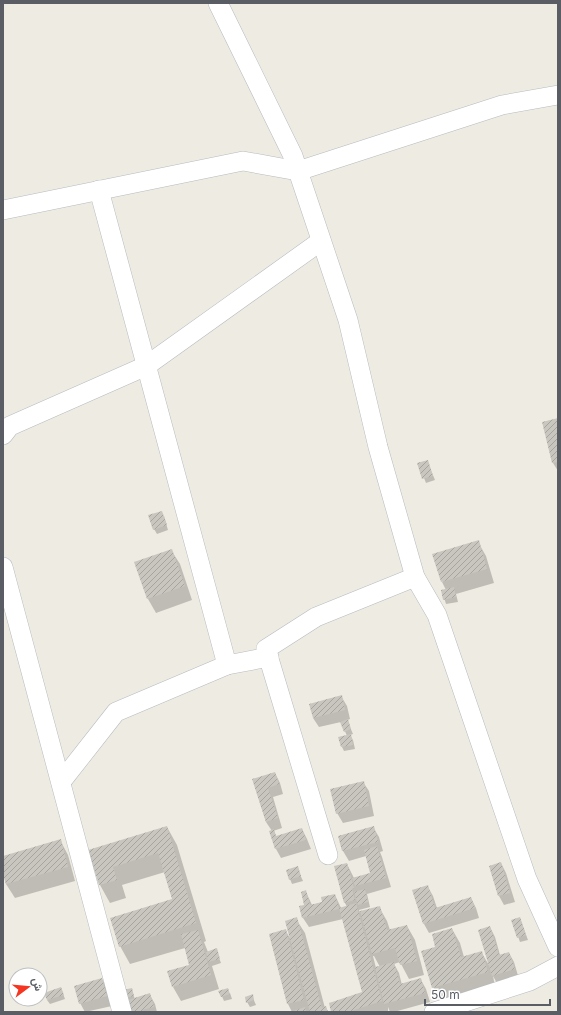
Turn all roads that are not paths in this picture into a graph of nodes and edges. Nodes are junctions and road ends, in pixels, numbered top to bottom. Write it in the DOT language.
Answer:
graph roads {
  1 [pos="218,3"];
  2 [pos="558,95"];
  3 [pos="298,171"];
  4 [pos="99,190"];
  5 [pos="3,210"];
  6 [pos="321,241"];
  7 [pos="146,366"];
  8 [pos="3,435"];
  9 [pos="3,567"];
  10 [pos="414,576"];
  11 [pos="269,657"];
  12 [pos="227,665"];
  13 [pos="62,782"];
  14 [pos="328,855"];
  15 [pos="558,948"];
  16 [pos="558,965"];
  17 [pos="122,1012"];
  18 [pos="434,1012"];
  1 -- 3 [label="street"];
  2 -- 3 [label="street"];
  3 -- 4 [label="street"];
  3 -- 6 [label="street"];
  4 -- 5 [label="street"];
  4 -- 7 [label="street"];
  6 -- 7 [label="street"];
  6 -- 10 [label="street"];
  7 -- 8 [label="street"];
  7 -- 12 [label="street"];
  9 -- 13 [label="street"];
  10 -- 11 [label="street"];
  10 -- 15 [label="street"];
  11 -- 12 [label="street"];
  11 -- 14 [label="street"];
  12 -- 13 [label="street"];
  13 -- 17 [label="street"];
  16 -- 18 [label="street"];
}
